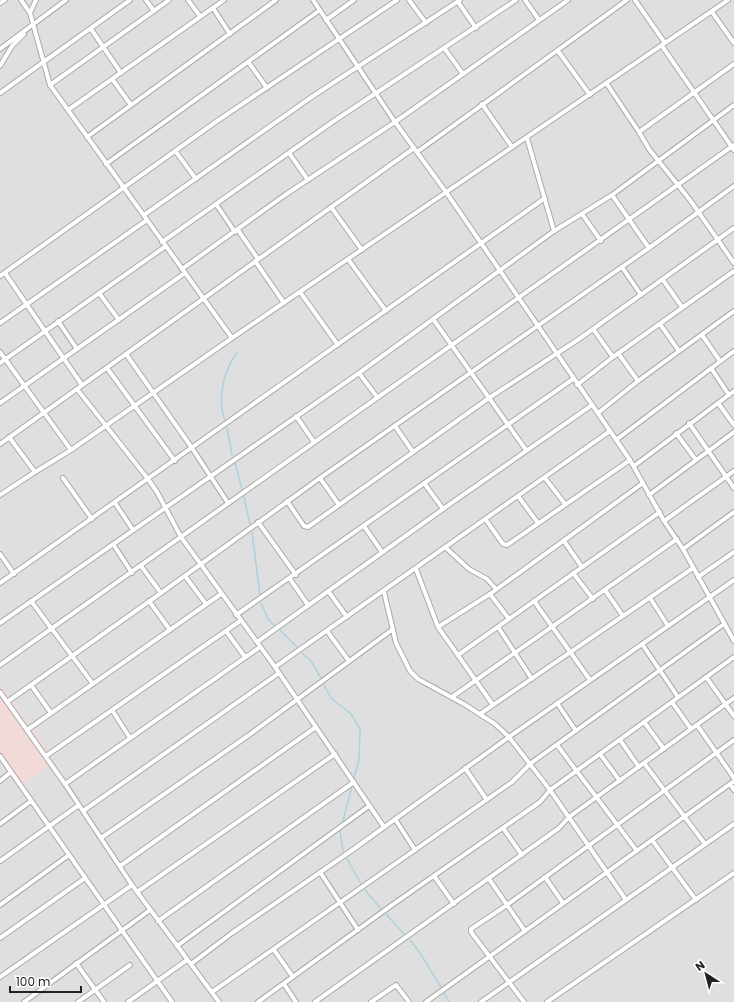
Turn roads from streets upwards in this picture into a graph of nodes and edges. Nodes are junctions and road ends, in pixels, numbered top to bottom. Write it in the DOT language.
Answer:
graph roads {
  1 [pos="5,0"];
  2 [pos="21,0"];
  3 [pos="36,0"];
  4 [pos="66,0"];
  5 [pos="130,0"];
  6 [pos="146,0"];
  7 [pos="169,0"];
  8 [pos="188,0"];
  9 [pos="224,0"];
  10 [pos="276,0"];
  11 [pos="313,0"];
  12 [pos="354,0"];
  13 [pos="397,0"];
  14 [pos="410,0"];
  15 [pos="516,0"];
  16 [pos="525,0"];
  17 [pos="568,0"];
  18 [pos="627,0"];
  19 [pos="635,0"];
  20 [pos="728,0"];
  21 [pos="459,1"];
  22 [pos="0,3"];
  23 [pos="213,8"];
  24 [pos="320,10"];
  25 [pos="154,11"];
  26 [pos="712,12"];
  27 [pos="30,13"];
  28 [pos="200,16"];
  29 [pos="326,20"];
  30 [pos="539,20"];
  31 [pos="426,23"];
  32 [pos="32,25"];
  33 [pos="476,28"];
  34 [pos="91,29"];
  35 [pos="230,34"];
  36 [pos="339,39"];
  37 [pos="734,44"];
  38 [pos="664,45"];
  39 [pos="103,46"];
  40 [pos="0,49"];
  41 [pos="445,49"];
  42 [pos="558,50"];
  43 [pos="43,63"];
  44 [pos="249,63"];
  45 [pos="734,64"];
  46 [pos="0,66"];
  47 [pos="358,67"];
  48 [pos="121,73"];
  49 [pos="463,74"];
  50 [pos="112,79"];
  51 [pos="607,84"];
  52 [pos="50,85"];
  53 [pos="267,88"];
  54 [pos="694,92"];
  55 [pos="0,93"];
  56 [pos="376,94"];
  57 [pos="590,95"];
  58 [pos="482,104"];
  59 [pos="131,105"];
  60 [pos="734,105"];
  61 [pos="68,110"];
  62 [pos="713,120"];
  63 [pos="395,122"];
  64 [pos="639,132"];
  65 [pos="87,137"];
  66 [pos="527,138"];
  67 [pos="512,147"];
  68 [pos="733,147"];
  69 [pos="415,150"];
  70 [pos="176,152"];
  71 [pos="289,153"];
  72 [pos="658,160"];
  73 [pos="106,164"];
  74 [pos="196,179"];
  75 [pos="308,180"];
  76 [pos="679,186"];
  77 [pos="734,186"];
  78 [pos="124,188"];
  79 [pos="446,192"];
  80 [pos="612,195"];
  81 [pos="545,198"];
  82 [pos="216,204"];
  83 [pos="331,207"];
  84 [pos="699,213"];
  85 [pos="582,214"];
  86 [pos="144,215"];
  87 [pos="147,220"];
  88 [pos="630,220"];
  89 [pos="734,228"];
  90 [pos="236,231"];
  91 [pos="554,231"];
  92 [pos="718,240"];
  93 [pos="600,241"];
  94 [pos="162,242"];
  95 [pos="482,244"];
  96 [pos="166,246"];
  97 [pos="649,248"];
  98 [pos="362,250"];
  99 [pos="348,259"];
  100 [pos="257,260"];
  101 [pos="734,264"];
  102 [pos="622,267"];
  103 [pos="734,270"];
  104 [pos="184,271"];
  105 [pos="499,271"];
  106 [pos="1,275"];
  107 [pos="663,280"];
  108 [pos="300,292"];
  109 [pos="98,293"];
  110 [pos="641,295"];
  111 [pos="518,298"];
  112 [pos="204,299"];
  113 [pos="284,303"];
  114 [pos="27,304"];
  115 [pos="682,307"];
  116 [pos="386,311"];
  117 [pos="734,312"];
  118 [pos="433,319"];
  119 [pos="119,320"];
  120 [pos="58,322"];
  121 [pos="0,323"];
  122 [pos="660,324"];
  123 [pos="537,326"];
  124 [pos="593,329"];
  125 [pos="45,331"];
  126 [pos="702,335"];
  127 [pos="232,338"];
  128 [pos="338,345"];
  129 [pos="451,345"];
  130 [pos="77,349"];
  131 [pos="679,351"];
  132 [pos="734,351"];
  133 [pos="0,352"];
  134 [pos="126,354"];
  135 [pos="556,354"];
  136 [pos="618,354"];
  137 [pos="613,357"];
  138 [pos="5,359"];
  139 [pos="63,359"];
  140 [pos="720,360"];
  141 [pos="0,363"];
  142 [pos="107,368"];
  143 [pos="711,368"];
  144 [pos="471,372"];
  145 [pos="359,373"];
  146 [pos="573,379"];
  147 [pos="638,381"];
  148 [pos="25,385"];
  149 [pos="82,385"];
  150 [pos="578,385"];
  151 [pos="77,389"];
  152 [pos="734,391"];
  153 [pos="152,394"];
  154 [pos="729,395"];
  155 [pos="377,397"];
  156 [pos="489,398"];
  157 [pos="718,402"];
  158 [pos="0,403"];
  159 [pos="592,405"];
  160 [pos="134,406"];
  161 [pos="45,412"];
  162 [pos="598,413"];
  163 [pos="296,416"];
  164 [pos="689,423"];
  165 [pos="508,425"];
  166 [pos="734,425"];
  167 [pos="105,426"];
  168 [pos="394,426"];
  169 [pos="610,431"];
  170 [pos="734,432"];
  171 [pos="676,433"];
  172 [pos="9,437"];
  173 [pos="616,440"];
  174 [pos="314,442"];
  175 [pos="0,444"];
  176 [pos="192,448"];
  177 [pos="71,450"];
  178 [pos="526,450"];
  179 [pos="708,451"];
  180 [pos="413,452"];
  181 [pos="175,460"];
  182 [pos="630,460"];
  183 [pos="696,460"];
  184 [pos="634,466"];
  185 [pos="734,471"];
  186 [pos="35,472"];
  187 [pos="210,476"];
  188 [pos="726,476"];
  189 [pos="63,478"];
  190 [pos="320,478"];
  191 [pos="545,478"];
  192 [pos="148,479"];
  193 [pos="424,483"];
  194 [pos="643,484"];
  195 [pos="734,488"];
  196 [pos="649,494"];
  197 [pos="0,495"];
  198 [pos="518,496"];
  199 [pos="287,502"];
  200 [pos="115,503"];
  201 [pos="228,503"];
  202 [pos="565,504"];
  203 [pos="339,505"];
  204 [pos="165,506"];
  205 [pos="443,509"];
  206 [pos="660,512"];
  207 [pos="734,512"];
  208 [pos="92,519"];
  209 [pos="486,520"];
  210 [pos="664,521"];
  211 [pos="258,522"];
  212 [pos="538,523"];
  213 [pos="364,526"];
  214 [pos="133,530"];
  215 [pos="181,537"];
  216 [pos="676,539"];
  217 [pos="564,541"];
  218 [pos="113,544"];
  219 [pos="446,548"];
  220 [pos="683,549"];
  221 [pos="382,552"];
  222 [pos="734,552"];
  223 [pos="0,554"];
  224 [pos="200,564"];
  225 [pos="141,566"];
  226 [pos="582,567"];
  227 [pos="693,568"];
  228 [pos="416,569"];
  229 [pos="132,573"];
  230 [pos="573,573"];
  231 [pos="14,574"];
  232 [pos="296,574"];
  233 [pos="185,576"];
  234 [pos="698,577"];
  235 [pos="290,579"];
  236 [pos="734,580"];
  237 [pos="0,583"];
  238 [pos="496,589"];
  239 [pos="605,590"];
  240 [pos="328,591"];
  241 [pos="384,592"];
  242 [pos="161,594"];
  243 [pos="221,594"];
  244 [pos="490,594"];
  245 [pos="709,597"];
  246 [pos="650,598"];
  247 [pos="592,599"];
  248 [pos="31,601"];
  249 [pos="534,601"];
  250 [pos="149,602"];
  251 [pos="206,604"];
  252 [pos="308,605"];
  253 [pos="236,615"];
  254 [pos="623,616"];
  255 [pos="347,618"];
  256 [pos="509,619"];
  257 [pos="240,621"];
  258 [pos="0,623"];
  259 [pos="724,624"];
  260 [pos="668,626"];
  261 [pos="438,627"];
  262 [pos="498,627"];
  263 [pos="553,627"];
  264 [pos="52,629"];
  265 [pos="170,630"];
  266 [pos="393,630"];
  267 [pos="226,631"];
  268 [pos="327,631"];
  269 [pos="734,641"];
  270 [pos="256,642"];
  271 [pos="642,644"];
  272 [pos="260,647"];
  273 [pos="570,652"];
  274 [pos="516,653"];
  275 [pos="458,655"];
  276 [pos="71,656"];
  277 [pos="245,657"];
  278 [pos="734,657"];
  279 [pos="349,662"];
  280 [pos="0,665"];
  281 [pos="275,667"];
  282 [pos="660,670"];
  283 [pos="279,673"];
  284 [pos="706,677"];
  285 [pos="532,679"];
  286 [pos="590,680"];
  287 [pos="475,681"];
  288 [pos="93,684"];
  289 [pos="31,685"];
  290 [pos="0,692"];
  291 [pos="452,697"];
  292 [pos="678,697"];
  293 [pos="734,698"];
  294 [pos="297,700"];
  295 [pos="7,702"];
  296 [pos="672,702"];
  297 [pos="557,703"];
  298 [pos="726,704"];
  299 [pos="493,705"];
  300 [pos="112,710"];
  301 [pos="51,713"];
  302 [pos="480,714"];
  303 [pos="734,716"];
  304 [pos="644,722"];
  305 [pos="697,725"];
  306 [pos="316,727"];
  307 [pos="691,729"];
  308 [pos="27,730"];
  309 [pos="576,731"];
  310 [pos="509,736"];
  311 [pos="130,738"];
  312 [pos="620,740"];
  313 [pos="734,740"];
  314 [pos="557,745"];
  315 [pos="664,749"];
  316 [pos="717,752"];
  317 [pos="335,754"];
  318 [pos="600,754"];
  319 [pos="0,756"];
  320 [pos="46,756"];
  321 [pos="531,763"];
  322 [pos="644,763"];
  323 [pos="639,767"];
  324 [pos="465,768"];
  325 [pos="576,771"];
  326 [pos="11,772"];
  327 [pos="734,778"];
  328 [pos="0,780"];
  329 [pos="620,781"];
  330 [pos="354,782"];
  331 [pos="732,782"];
  332 [pos="65,784"];
  333 [pos="550,790"];
  334 [pos="665,790"];
  335 [pos="734,790"];
  336 [pos="596,798"];
  337 [pos="486,800"];
  338 [pos="31,801"];
  339 [pos="79,805"];
  340 [pos="369,806"];
  341 [pos="83,811"];
  342 [pos="685,816"];
  343 [pos="569,817"];
  344 [pos="395,819"];
  345 [pos="0,824"];
  346 [pos="734,824"];
  347 [pos="617,825"];
  348 [pos="49,826"];
  349 [pos="384,827"];
  350 [pos="503,828"];
  351 [pos="102,838"];
  352 [pos="652,840"];
  353 [pos="705,844"];
  354 [pos="588,846"];
  355 [pos="415,850"];
  356 [pos="637,851"];
  357 [pos="69,855"];
  358 [pos="522,855"];
  359 [pos="0,861"];
  360 [pos="120,866"];
  361 [pos="672,868"];
  362 [pos="320,872"];
  363 [pos="607,872"];
  364 [pos="734,873"];
  365 [pos="434,876"];
  366 [pos="545,877"];
  367 [pos="85,878"];
  368 [pos="489,879"];
  369 [pos="132,885"];
  370 [pos="137,892"];
  371 [pos="626,900"];
  372 [pos="696,900"];
  373 [pos="340,903"];
  374 [pos="564,903"];
  375 [pos="454,904"];
  376 [pos="0,905"];
  377 [pos="104,905"];
  378 [pos="507,905"];
  379 [pos="150,910"];
  380 [pos="158,921"];
  381 [pos="121,930"];
  382 [pos="358,930"];
  383 [pos="525,931"];
  384 [pos="0,938"];
  385 [pos="177,946"];
  386 [pos="274,950"];
  387 [pos="490,956"];
  388 [pos="187,960"];
  389 [pos="76,963"];
  390 [pos="190,964"];
  391 [pos="130,965"];
  392 [pos="0,977"];
  393 [pos="293,978"];
  394 [pos="157,981"];
  395 [pos="509,982"];
  396 [pos="284,984"];
  397 [pos="95,990"];
  398 [pos="212,992"];
  399 [pos="24,1002"];
  400 [pos="78,1002"];
  401 [pos="104,1002"];
  402 [pos="128,1002"];
  403 [pos="172,1002"];
  404 [pos="219,1002"];
  405 [pos="258,1002"];
  406 [pos="296,1002"];
  407 [pos="315,1002"];
  408 [pos="371,1002"];
  409 [pos="409,1002"];
  410 [pos="426,1002"];
  411 [pos="481,1002"];
  412 [pos="524,1002"];
  413 [pos="547,1002"];
  1 -- 22 [label="street"];
  2 -- 27 [label="street"];
  3 -- 27 [label="street"];
  4 -- 32 [label="street"];
  5 -- 34 [label="street"];
  6 -- 25 [label="street"];
  7 -- 25 [label="street"];
  8 -- 28 [label="street"];
  9 -- 23 [label="street"];
  10 -- 35 [label="street"];
  11 -- 24 [label="street"];
  12 -- 29 [label="street"];
  13 -- 36 [label="street"];
  14 -- 31 [label="street"];
  15 -- 33 [label="street"];
  16 -- 30 [label="street"];
  17 -- 30 [label="street"];
  18 -- 42 [label="street"];
  19 -- 38 [label="street"];
  20 -- 26 [label="street"];
  21 -- 31 [label="street"];
  21 -- 33 [label="street"];
  23 -- 28 [label="street"];
  23 -- 35 [label="street"];
  24 -- 29 [label="street"];
  24 -- 44 [label="street"];
  25 -- 39 [label="street"];
  26 -- 37 [label="street"];
  26 -- 38 [label="street"];
  27 -- 32 [label="street"];
  28 -- 48 [label="street"];
  29 -- 36 [label="street"];
  30 -- 49 [label="street"];
  31 -- 47 [label="street"];
  32 -- 40 [label="street"];
  32 -- 43 [label="street"];
  32 -- 46 [label="street"];
  33 -- 41 [label="street"];
  34 -- 39 [label="street"];
  34 -- 43 [label="street"];
  35 -- 59 [label="street"];
  36 -- 47 [label="street"];
  36 -- 53 [label="street"];
  38 -- 51 [label="street"];
  38 -- 54 [label="street"];
  39 -- 48 [label="street"];
  39 -- 52 [label="street"];
  41 -- 49 [label="street"];
  41 -- 56 [label="street"];
  42 -- 57 [label="street"];
  42 -- 58 [label="street"];
  43 -- 52 [label="street"];
  43 -- 55 [label="street"];
  44 -- 53 [label="street"];
  44 -- 73 [label="street"];
  45 -- 54 [label="street"];
  47 -- 56 [label="street"];
  47 -- 74 [label="street"];
  48 -- 50 [label="street"];
  49 -- 63 [label="street"];
  50 -- 59 [label="street"];
  50 -- 61 [label="street"];
  51 -- 57 [label="street"];
  51 -- 64 [label="street"];
  52 -- 61 [label="street"];
  53 -- 70 [label="street"];
  54 -- 62 [label="street"];
  54 -- 64 [label="street"];
  56 -- 63 [label="street"];
  56 -- 71 [label="street"];
  57 -- 66 [label="street"];
  58 -- 67 [label="street"];
  58 -- 69 [label="street"];
  59 -- 65 [label="street"];
  60 -- 62 [label="street"];
  61 -- 65 [label="street"];
  62 -- 68 [label="street"];
  62 -- 72 [label="street"];
  63 -- 69 [label="street"];
  63 -- 75 [label="street"];
  64 -- 72 [label="street"];
  65 -- 73 [label="street"];
  66 -- 67 [label="street"];
  66 -- 81 [label="street"];
  67 -- 79 [label="street"];
  68 -- 76 [label="street"];
  69 -- 79 [label="street"];
  69 -- 83 [label="street"];
  70 -- 74 [label="street"];
  70 -- 78 [label="street"];
  71 -- 75 [label="street"];
  71 -- 82 [label="street"];
  72 -- 76 [label="street"];
  72 -- 80 [label="street"];
  73 -- 78 [label="street"];
  74 -- 86 [label="street"];
  75 -- 90 [label="street"];
  76 -- 84 [label="street"];
  76 -- 88 [label="street"];
  77 -- 84 [label="street"];
  78 -- 86 [label="street"];
  78 -- 106 [label="street"];
  79 -- 95 [label="street"];
  79 -- 98 [label="street"];
  80 -- 85 [label="street"];
  80 -- 88 [label="street"];
  81 -- 91 [label="street"];
  81 -- 95 [label="street"];
  82 -- 90 [label="street"];
  82 -- 94 [label="street"];
  83 -- 98 [label="street"];
  83 -- 100 [label="street"];
  84 -- 92 [label="street"];
  84 -- 97 [label="street"];
  85 -- 91 [label="street"];
  85 -- 93 [label="street"];
  86 -- 87 [label="street"];
  87 -- 94 [label="street"];
  87 -- 114 [label="street"];
  88 -- 93 [label="street"];
  88 -- 97 [label="street"];
  89 -- 92 [label="street"];
  90 -- 100 [label="street"];
  90 -- 104 [label="street"];
  91 -- 105 [label="street"];
  92 -- 101 [label="street"];
  92 -- 107 [label="street"];
  93 -- 111 [label="street"];
  94 -- 96 [label="street"];
  95 -- 105 [label="street"];
  95 -- 116 [label="street"];
  96 -- 104 [label="street"];
  96 -- 109 [label="street"];
  97 -- 102 [label="street"];
  98 -- 99 [label="street"];
  99 -- 108 [label="street"];
  99 -- 116 [label="street"];
  100 -- 112 [label="street"];
  100 -- 113 [label="street"];
  102 -- 110 [label="street"];
  102 -- 123 [label="street"];
  103 -- 115 [label="street"];
  104 -- 112 [label="street"];
  104 -- 119 [label="street"];
  105 -- 111 [label="street"];
  105 -- 118 [label="street"];
  106 -- 114 [label="street"];
  107 -- 110 [label="street"];
  107 -- 115 [label="street"];
  108 -- 113 [label="street"];
  108 -- 128 [label="street"];
  109 -- 119 [label="street"];
  109 -- 120 [label="street"];
  110 -- 124 [label="street"];
  111 -- 123 [label="street"];
  111 -- 129 [label="street"];
  112 -- 127 [label="street"];
  112 -- 134 [label="street"];
  113 -- 127 [label="street"];
  114 -- 121 [label="street"];
  114 -- 125 [label="street"];
  115 -- 122 [label="street"];
  116 -- 128 [label="street"];
  117 -- 126 [label="street"];
  118 -- 129 [label="street"];
  118 -- 145 [label="street"];
  119 -- 130 [label="street"];
  120 -- 125 [label="street"];
  120 -- 130 [label="street"];
  122 -- 131 [label="street"];
  122 -- 136 [label="street"];
  123 -- 135 [label="street"];
  123 -- 144 [label="street"];
  124 -- 135 [label="street"];
  124 -- 137 [label="street"];
  125 -- 138 [label="street"];
  125 -- 139 [label="street"];
  126 -- 131 [label="street"];
  126 -- 140 [label="street"];
  127 -- 153 [label="street"];
  128 -- 176 [label="street"];
  129 -- 144 [label="street"];
  129 -- 155 [label="street"];
  130 -- 139 [label="street"];
  131 -- 147 [label="street"];
  132 -- 140 [label="street"];
  133 -- 138 [label="street"];
  134 -- 142 [label="street"];
  134 -- 153 [label="street"];
  135 -- 146 [label="street"];
  135 -- 156 [label="street"];
  136 -- 137 [label="street"];
  136 -- 147 [label="street"];
  137 -- 150 [label="street"];
  138 -- 141 [label="street"];
  138 -- 148 [label="street"];
  139 -- 148 [label="street"];
  139 -- 149 [label="street"];
  140 -- 143 [label="street"];
  142 -- 149 [label="street"];
  142 -- 160 [label="street"];
  143 -- 154 [label="street"];
  143 -- 173 [label="street"];
  144 -- 156 [label="street"];
  144 -- 168 [label="street"];
  145 -- 155 [label="street"];
  145 -- 163 [label="street"];
  146 -- 150 [label="street"];
  146 -- 165 [label="street"];
  147 -- 162 [label="street"];
  148 -- 158 [label="street"];
  148 -- 161 [label="street"];
  149 -- 151 [label="street"];
  150 -- 159 [label="street"];
  151 -- 161 [label="street"];
  151 -- 167 [label="street"];
  152 -- 154 [label="street"];
  153 -- 160 [label="street"];
  153 -- 176 [label="street"];
  154 -- 157 [label="street"];
  155 -- 174 [label="street"];
  156 -- 165 [label="street"];
  156 -- 180 [label="street"];
  157 -- 164 [label="street"];
  157 -- 166 [label="street"];
  159 -- 162 [label="street"];
  159 -- 178 [label="street"];
  160 -- 167 [label="street"];
  160 -- 181 [label="street"];
  161 -- 172 [label="street"];
  161 -- 177 [label="street"];
  162 -- 169 [label="street"];
  163 -- 174 [label="street"];
  163 -- 187 [label="street"];
  164 -- 171 [label="street"];
  164 -- 179 [label="street"];
  165 -- 178 [label="street"];
  165 -- 193 [label="street"];
  167 -- 177 [label="street"];
  167 -- 192 [label="street"];
  168 -- 180 [label="street"];
  168 -- 190 [label="street"];
  169 -- 173 [label="street"];
  169 -- 191 [label="street"];
  170 -- 179 [label="street"];
  171 -- 183 [label="street"];
  171 -- 184 [label="street"];
  172 -- 175 [label="street"];
  172 -- 186 [label="street"];
  173 -- 182 [label="street"];
  174 -- 201 [label="street"];
  176 -- 181 [label="street"];
  176 -- 187 [label="street"];
  177 -- 186 [label="street"];
  178 -- 205 [label="street"];
  179 -- 183 [label="street"];
  179 -- 188 [label="street"];
  180 -- 203 [label="street"];
  181 -- 192 [label="street"];
  182 -- 184 [label="street"];
  182 -- 202 [label="street"];
  183 -- 196 [label="street"];
  184 -- 194 [label="street"];
  185 -- 188 [label="street"];
  186 -- 197 [label="street"];
  187 -- 201 [label="street"];
  187 -- 204 [label="street"];
  188 -- 195 [label="street"];
  188 -- 210 [label="street"];
  189 -- 208 [label="street"];
  190 -- 199 [label="street"];
  190 -- 203 [label="street"];
  191 -- 198 [label="street"];
  191 -- 202 [label="street"];
  192 -- 200 [label="street"];
  192 -- 204 [label="street"];
  193 -- 205 [label="street"];
  193 -- 213 [label="street"];
  194 -- 196 [label="street"];
  194 -- 217 [label="street"];
  196 -- 206 [label="street"];
  198 -- 209 [label="street"];
  198 -- 212 [label="street"];
  199 -- 203 [label="street"];
  199 -- 211 [label="street"];
  200 -- 208 [label="street"];
  200 -- 214 [label="street"];
  201 -- 215 [label="street"];
  202 -- 212 [label="street"];
  204 -- 214 [label="street"];
  204 -- 215 [label="street"];
  205 -- 221 [label="street"];
  206 -- 210 [label="street"];
  206 -- 226 [label="street"];
  207 -- 220 [label="street"];
  208 -- 231 [label="street"];
  209 -- 212 [label="street"];
  209 -- 219 [label="street"];
  210 -- 216 [label="street"];
  211 -- 224 [label="street"];
  211 -- 232 [label="street"];
  213 -- 221 [label="street"];
  213 -- 232 [label="street"];
  214 -- 218 [label="street"];
  215 -- 224 [label="street"];
  215 -- 225 [label="street"];
  216 -- 220 [label="street"];
  216 -- 239 [label="street"];
  217 -- 226 [label="street"];
  217 -- 238 [label="street"];
  218 -- 229 [label="street"];
  218 -- 248 [label="street"];
  219 -- 228 [label="street"];
  219 -- 238 [label="street"];
  220 -- 227 [label="street"];
  221 -- 240 [label="street"];
  222 -- 234 [label="street"];
  223 -- 231 [label="street"];
  224 -- 233 [label="street"];
  224 -- 243 [label="street"];
  225 -- 229 [label="street"];
  225 -- 242 [label="street"];
  226 -- 230 [label="street"];
  227 -- 234 [label="street"];
  227 -- 246 [label="street"];
  228 -- 241 [label="street"];
  228 -- 261 [label="street"];
  229 -- 264 [label="street"];
  230 -- 247 [label="street"];
  230 -- 249 [label="street"];
  231 -- 237 [label="street"];
  232 -- 235 [label="street"];
  233 -- 242 [label="street"];
  233 -- 251 [label="street"];
  234 -- 245 [label="street"];
  235 -- 252 [label="street"];
  235 -- 253 [label="street"];
  236 -- 245 [label="street"];
  238 -- 244 [label="street"];
  239 -- 247 [label="street"];
  239 -- 254 [label="street"];
  240 -- 252 [label="street"];
  240 -- 255 [label="street"];
  241 -- 255 [label="street"];
  241 -- 266 [label="street"];
  242 -- 250 [label="street"];
  243 -- 251 [label="street"];
  243 -- 253 [label="street"];
  244 -- 256 [label="street"];
  244 -- 261 [label="street"];
  245 -- 259 [label="street"];
  245 -- 260 [label="street"];
  246 -- 254 [label="street"];
  246 -- 260 [label="street"];
  247 -- 263 [label="street"];
  248 -- 258 [label="street"];
  248 -- 264 [label="street"];
  249 -- 256 [label="street"];
  249 -- 263 [label="street"];
  250 -- 265 [label="street"];
  250 -- 276 [label="street"];
  251 -- 265 [label="street"];
  252 -- 270 [label="street"];
  253 -- 257 [label="street"];
  254 -- 273 [label="street"];
  255 -- 268 [label="street"];
  256 -- 262 [label="street"];
  257 -- 267 [label="street"];
  257 -- 270 [label="street"];
  259 -- 269 [label="street"];
  259 -- 282 [label="street"];
  260 -- 271 [label="street"];
  261 -- 275 [label="street"];
  262 -- 274 [label="street"];
  262 -- 275 [label="street"];
  263 -- 273 [label="street"];
  263 -- 274 [label="street"];
  264 -- 276 [label="street"];
  264 -- 280 [label="street"];
  265 -- 288 [label="street"];
  266 -- 279 [label="street"];
  266 -- 291 [label="street"];
  267 -- 277 [label="street"];
  267 -- 300 [label="street"];
  268 -- 279 [label="street"];
  268 -- 281 [label="street"];
  270 -- 272 [label="street"];
  271 -- 282 [label="street"];
  271 -- 286 [label="street"];
  272 -- 277 [label="street"];
  272 -- 281 [label="street"];
  273 -- 285 [label="street"];
  273 -- 286 [label="street"];
  274 -- 285 [label="street"];
  274 -- 287 [label="street"];
  275 -- 287 [label="street"];
  276 -- 288 [label="street"];
  276 -- 289 [label="street"];
  277 -- 311 [label="street"];
  278 -- 284 [label="street"];
  279 -- 294 [label="street"];
  281 -- 283 [label="street"];
  282 -- 292 [label="street"];
  282 -- 309 [label="street"];
  283 -- 294 [label="street"];
  283 -- 341 [label="street"];
  284 -- 292 [label="street"];
  284 -- 298 [label="street"];
  285 -- 299 [label="street"];
  286 -- 297 [label="street"];
  287 -- 291 [label="street"];
  287 -- 299 [label="street"];
  288 -- 301 [label="street"];
  289 -- 295 [label="street"];
  289 -- 301 [label="street"];
  290 -- 295 [label="street"];
  291 -- 302 [label="street"];
  292 -- 296 [label="street"];
  293 -- 298 [label="street"];
  294 -- 306 [label="street"];
  294 -- 351 [label="street"];
  295 -- 308 [label="street"];
  296 -- 304 [label="street"];
  296 -- 307 [label="street"];
  297 -- 309 [label="street"];
  297 -- 310 [label="street"];
  298 -- 303 [label="street"];
  298 -- 305 [label="street"];
  299 -- 302 [label="street"];
  300 -- 311 [label="street"];
  300 -- 320 [label="street"];
  301 -- 308 [label="street"];
  302 -- 310 [label="street"];
  304 -- 312 [label="street"];
  304 -- 315 [label="street"];
  305 -- 307 [label="street"];
  305 -- 316 [label="street"];
  306 -- 317 [label="street"];
  306 -- 360 [label="street"];
  307 -- 315 [label="street"];
  308 -- 320 [label="street"];
  309 -- 314 [label="street"];
  310 -- 321 [label="street"];
  310 -- 324 [label="street"];
  311 -- 332 [label="street"];
  312 -- 318 [label="street"];
  312 -- 323 [label="street"];
  313 -- 316 [label="street"];
  314 -- 321 [label="street"];
  314 -- 325 [label="street"];
  315 -- 322 [label="street"];
  316 -- 327 [label="street"];
  316 -- 334 [label="street"];
  317 -- 330 [label="street"];
  317 -- 370 [label="street"];
  318 -- 325 [label="street"];
  318 -- 329 [label="street"];
  319 -- 326 [label="street"];
  320 -- 332 [label="street"];
  321 -- 333 [label="street"];
  321 -- 337 [label="street"];
  322 -- 323 [label="street"];
  322 -- 334 [label="street"];
  323 -- 329 [label="street"];
  324 -- 337 [label="street"];
  324 -- 344 [label="street"];
  325 -- 333 [label="street"];
  325 -- 336 [label="street"];
  326 -- 328 [label="street"];
  326 -- 338 [label="street"];
  329 -- 336 [label="street"];
  330 -- 340 [label="street"];
  330 -- 380 [label="street"];
  331 -- 335 [label="street"];
  331 -- 342 [label="street"];
  332 -- 339 [label="street"];
  333 -- 343 [label="street"];
  333 -- 350 [label="street"];
  334 -- 342 [label="street"];
  334 -- 347 [label="street"];
  336 -- 343 [label="street"];
  336 -- 347 [label="street"];
  337 -- 355 [label="street"];
  338 -- 345 [label="street"];
  338 -- 348 [label="street"];
  339 -- 341 [label="street"];
  339 -- 348 [label="street"];
  340 -- 349 [label="street"];
  340 -- 385 [label="street"];
  341 -- 351 [label="street"];
  342 -- 352 [label="street"];
  342 -- 353 [label="street"];
  343 -- 354 [label="street"];
  343 -- 358 [label="street"];
  344 -- 349 [label="street"];
  344 -- 355 [label="street"];
  346 -- 353 [label="street"];
  347 -- 354 [label="street"];
  347 -- 356 [label="street"];
  348 -- 357 [label="street"];
  348 -- 359 [label="street"];
  349 -- 362 [label="street"];
  350 -- 358 [label="street"];
  350 -- 365 [label="street"];
  351 -- 360 [label="street"];
  352 -- 356 [label="street"];
  352 -- 361 [label="street"];
  353 -- 361 [label="street"];
  354 -- 363 [label="street"];
  354 -- 366 [label="street"];
  355 -- 373 [label="street"];
  356 -- 363 [label="street"];
  357 -- 367 [label="street"];
  357 -- 376 [label="street"];
  358 -- 368 [label="street"];
  360 -- 369 [label="street"];
  361 -- 371 [label="street"];
  361 -- 372 [label="street"];
  362 -- 373 [label="street"];
  362 -- 390 [label="street"];
  363 -- 371 [label="street"];
  363 -- 374 [label="street"];
  364 -- 372 [label="street"];
  365 -- 375 [label="street"];
  365 -- 382 [label="street"];
  366 -- 374 [label="street"];
  366 -- 378 [label="street"];
  367 -- 377 [label="street"];
  367 -- 384 [label="street"];
  368 -- 375 [label="street"];
  368 -- 378 [label="street"];
  369 -- 370 [label="street"];
  369 -- 377 [label="street"];
  370 -- 379 [label="street"];
  371 -- 395 [label="street"];
  372 -- 413 [label="street"];
  373 -- 382 [label="street"];
  373 -- 386 [label="street"];
  374 -- 383 [label="street"];
  375 -- 407 [label="street"];
  377 -- 381 [label="street"];
  377 -- 392 [label="street"];
  378 -- 383 [label="street"];
  378 -- 387 [label="street"];
  379 -- 380 [label="street"];
  379 -- 381 [label="street"];
  380 -- 385 [label="street"];
  381 -- 389 [label="street"];
  381 -- 394 [label="street"];
  382 -- 393 [label="street"];
  383 -- 387 [label="street"];
  385 -- 388 [label="street"];
  386 -- 393 [label="street"];
  386 -- 398 [label="street"];
  387 -- 395 [label="street"];
  387 -- 410 [label="street"];
  388 -- 390 [label="street"];
  388 -- 394 [label="street"];
  389 -- 397 [label="street"];
  389 -- 399 [label="street"];
  390 -- 398 [label="street"];
  391 -- 397 [label="street"];
  393 -- 396 [label="street"];
  394 -- 402 [label="street"];
  394 -- 403 [label="street"];
  395 -- 411 [label="street"];
  395 -- 412 [label="street"];
  396 -- 405 [label="street"];
  396 -- 406 [label="street"];
  397 -- 400 [label="street"];
  397 -- 401 [label="street"];
  398 -- 404 [label="street"];
  408 -- 409 [label="street"];
}
